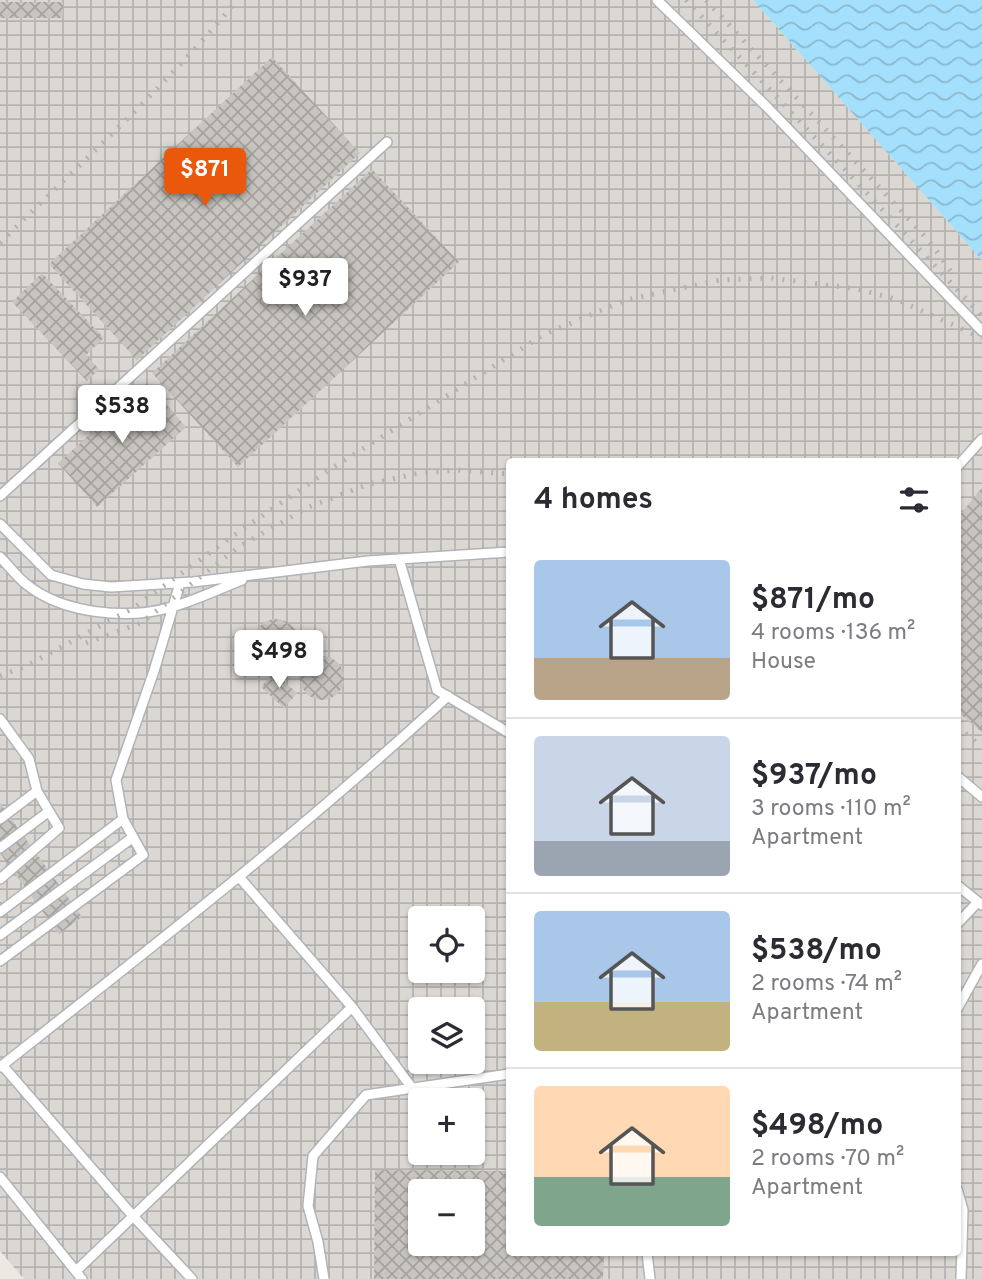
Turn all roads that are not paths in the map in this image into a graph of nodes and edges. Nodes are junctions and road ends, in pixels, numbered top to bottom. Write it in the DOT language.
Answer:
graph roads {
  1 [pos="657,0"];
  2 [pos="387,142"];
  3 [pos="982,331"];
  4 [pos="982,439"];
  5 [pos="961,463"];
  6 [pos="0,496"];
  7 [pos="0,524"];
  8 [pos="506,552"];
  9 [pos="0,557"];
  10 [pos="399,559"];
  11 [pos="254,575"];
  12 [pos="180,583"];
  13 [pos="172,607"];
  14 [pos="448,696"];
  15 [pos="0,719"];
  16 [pos="506,731"];
  17 [pos="961,779"];
  18 [pos="37,791"];
  19 [pos="982,797"];
  20 [pos="48,812"];
  21 [pos="0,819"];
  22 [pos="123,819"];
  23 [pos="132,838"];
  24 [pos="0,848"];
  25 [pos="240,878"];
  26 [pos="0,880"];
  27 [pos="961,888"];
  28 [pos="980,904"];
  29 [pos="0,912"];
  30 [pos="961,921"];
  31 [pos="0,935"];
  32 [pos="0,961"];
  33 [pos="982,964"];
  34 [pos="961,1002"];
  35 [pos="352,1007"];
  36 [pos="1,1066"];
  37 [pos="506,1074"];
  38 [pos="412,1088"];
  39 [pos="408,1089"];
  40 [pos="0,1177"];
  41 [pos="961,1203"];
  42 [pos="133,1216"];
  43 [pos="647,1256"];
  44 [pos="79,1275"];
  45 [pos="192,1279"];
  46 [pos="324,1279"];
  47 [pos="650,1279"];
  48 [pos="961,1279"];
  1 -- 3 [label="lane"];
  2 -- 6 [label="lane"];
  4 -- 5 [label="lane"];
  7 -- 12 [label="lane"];
  8 -- 10 [label="lane"];
  9 -- 13 [label="lane"];
  10 -- 11 [label="lane"];
  10 -- 14 [label="lane"];
  11 -- 12 [label="lane"];
  11 -- 13 [label="lane"];
  12 -- 13 [label="lane"];
  13 -- 22 [label="lane"];
  14 -- 16 [label="lane"];
  14 -- 25 [label="lane"];
  15 -- 18 [label="lane"];
  17 -- 19 [label="lane"];
  18 -- 20 [label="lane"];
  18 -- 21 [label="lane"];
  20 -- 24 [label="lane"];
  20 -- 26 [label="lane"];
  22 -- 23 [label="lane"];
  22 -- 29 [label="lane"];
  23 -- 31 [label="lane"];
  23 -- 32 [label="lane"];
  25 -- 35 [label="lane"];
  25 -- 36 [label="lane"];
  27 -- 28 [label="lane"];
  28 -- 30 [label="lane"];
  33 -- 34 [label="lane"];
  35 -- 38 [label="lane"];
  35 -- 42 [label="lane"];
  36 -- 42 [label="lane"];
  37 -- 38 [label="lane"];
  39 -- 46 [label="lane"];
  40 -- 44 [label="lane"];
  41 -- 48 [label="lane"];
  42 -- 44 [label="lane"];
  42 -- 45 [label="lane"];
  43 -- 47 [label="lane"];
}
